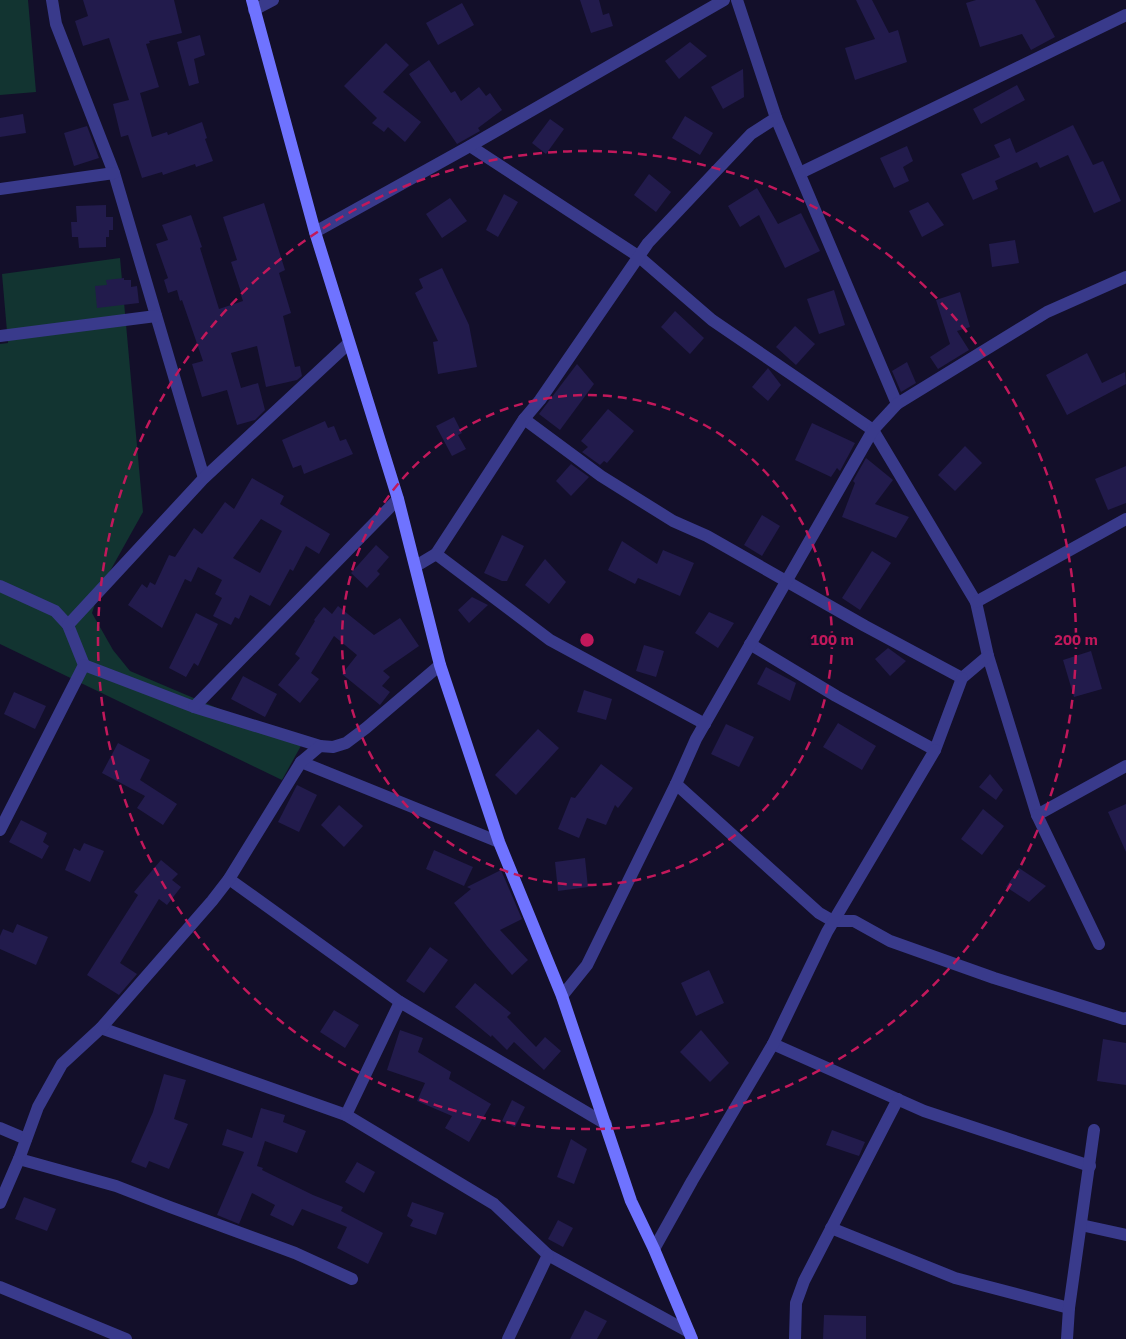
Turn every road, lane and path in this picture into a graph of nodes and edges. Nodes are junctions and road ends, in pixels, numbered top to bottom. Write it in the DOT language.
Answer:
graph roads {
  1 [pos="52,0"];
  2 [pos="273,0"];
  3 [pos="724,0"];
  4 [pos="737,0"];
  5 [pos="253,5"];
  6 [pos="1126,15"];
  7 [pos="776,118"];
  8 [pos="470,146"];
  9 [pos="114,173"];
  10 [pos="800,173"];
  11 [pos="0,189"];
  12 [pos="315,232"];
  13 [pos="639,256"];
  14 [pos="1126,277"];
  15 [pos="156,316"];
  16 [pos="0,336"];
  17 [pos="349,343"];
  18 [pos="897,404"];
  19 [pos="524,419"];
  20 [pos="873,430"];
  21 [pos="204,478"];
  22 [pos="398,499"];
  23 [pos="1126,518"];
  24 [pos="436,554"];
  25 [pos="416,566"];
  26 [pos="787,580"];
  27 [pos="0,586"];
  28 [pos="976,602"];
  29 [pos="68,625"];
  30 [pos="750,644"];
  31 [pos="988,656"];
  32 [pos="84,665"];
  33 [pos="440,666"];
  34 [pos="962,678"];
  35 [pos="194,707"];
  36 [pos="705,724"];
  37 [pos="320,746"];
  38 [pos="934,750"];
  39 [pos="301,762"];
  40 [pos="1125,769"];
  41 [pos="676,784"];
  42 [pos="1037,815"];
  43 [pos="0,830"];
  44 [pos="499,842"];
  45 [pos="228,879"];
  46 [pos="833,922"];
  47 [pos="1099,944"];
  48 [pos="562,996"];
  49 [pos="400,1002"];
  50 [pos="1126,1018"];
  51 [pos="101,1028"];
  52 [pos="773,1044"];
  53 [pos="898,1099"];
  54 [pos="346,1115"];
  55 [pos="606,1124"];
  56 [pos="0,1128"];
  57 [pos="1094,1130"];
  58 [pos="26,1139"];
  59 [pos="19,1159"];
  60 [pos="1090,1166"];
  61 [pos="0,1203"];
  62 [pos="1081,1224"];
  63 [pos="831,1228"];
  64 [pos="1126,1234"];
  65 [pos="654,1249"];
  66 [pos="548,1255"];
  67 [pos="352,1279"];
  68 [pos="0,1287"];
  69 [pos="1069,1308"];
  70 [pos="691,1335"];
  71 [pos="126,1339"];
  72 [pos="508,1339"];
  73 [pos="795,1339"];
  74 [pos="1067,1339"];
  1 -- 9 [label="street"];
  2 -- 5 [label="street"];
  3 -- 8 [label="street"];
  4 -- 7 [label="street"];
  5 -- 12 [label="street"];
  6 -- 10 [label="street"];
  7 -- 10 [label="street"];
  7 -- 13 [label="street"];
  8 -- 12 [label="street"];
  8 -- 13 [label="street"];
  9 -- 11 [label="street"];
  9 -- 15 [label="street"];
  10 -- 18 [label="street"];
  12 -- 17 [label="street"];
  13 -- 19 [label="street"];
  13 -- 20 [label="street"];
  14 -- 18 [label="street"];
  15 -- 16 [label="street"];
  15 -- 21 [label="street"];
  17 -- 21 [label="street"];
  17 -- 22 [label="street"];
  18 -- 20 [label="street"];
  19 -- 24 [label="street"];
  19 -- 26 [label="street"];
  20 -- 26 [label="street"];
  20 -- 28 [label="street"];
  21 -- 29 [label="street"];
  22 -- 25 [label="street"];
  22 -- 35 [label="street"];
  23 -- 28 [label="street"];
  24 -- 25 [label="street"];
  24 -- 36 [label="street"];
  25 -- 33 [label="street"];
  26 -- 30 [label="street"];
  26 -- 34 [label="street"];
  27 -- 29 [label="street"];
  28 -- 31 [label="street"];
  29 -- 32 [label="street"];
  30 -- 36 [label="street"];
  30 -- 38 [label="street"];
  31 -- 34 [label="street"];
  31 -- 42 [label="street"];
  32 -- 35 [label="street"];
  32 -- 43 [label="street"];
  33 -- 37 [label="street"];
  33 -- 44 [label="street"];
  34 -- 38 [label="street"];
  35 -- 37 [label="street"];
  36 -- 41 [label="street"];
  37 -- 39 [label="street"];
  38 -- 46 [label="street"];
  39 -- 44 [label="street"];
  39 -- 45 [label="street"];
  40 -- 42 [label="street"];
  41 -- 46 [label="street"];
  41 -- 48 [label="street"];
  42 -- 47 [label="street"];
  44 -- 48 [label="street"];
  45 -- 49 [label="street"];
  45 -- 51 [label="street"];
  46 -- 50 [label="street"];
  46 -- 52 [label="street"];
  48 -- 55 [label="street"];
  49 -- 54 [label="street"];
  49 -- 55 [label="street"];
  51 -- 54 [label="street"];
  51 -- 58 [label="street"];
  52 -- 53 [label="street"];
  52 -- 65 [label="street"];
  53 -- 60 [label="street"];
  53 -- 63 [label="street"];
  54 -- 66 [label="street"];
  55 -- 65 [label="street"];
  56 -- 58 [label="street"];
  57 -- 60 [label="street"];
  58 -- 59 [label="street"];
  59 -- 61 [label="street"];
  59 -- 67 [label="street"];
  60 -- 62 [label="street"];
  62 -- 64 [label="street"];
  62 -- 69 [label="street"];
  63 -- 69 [label="street"];
  63 -- 73 [label="street"];
  65 -- 70 [label="street"];
  66 -- 70 [label="street"];
  66 -- 72 [label="street"];
  68 -- 71 [label="street"];
  69 -- 74 [label="street"];
}
